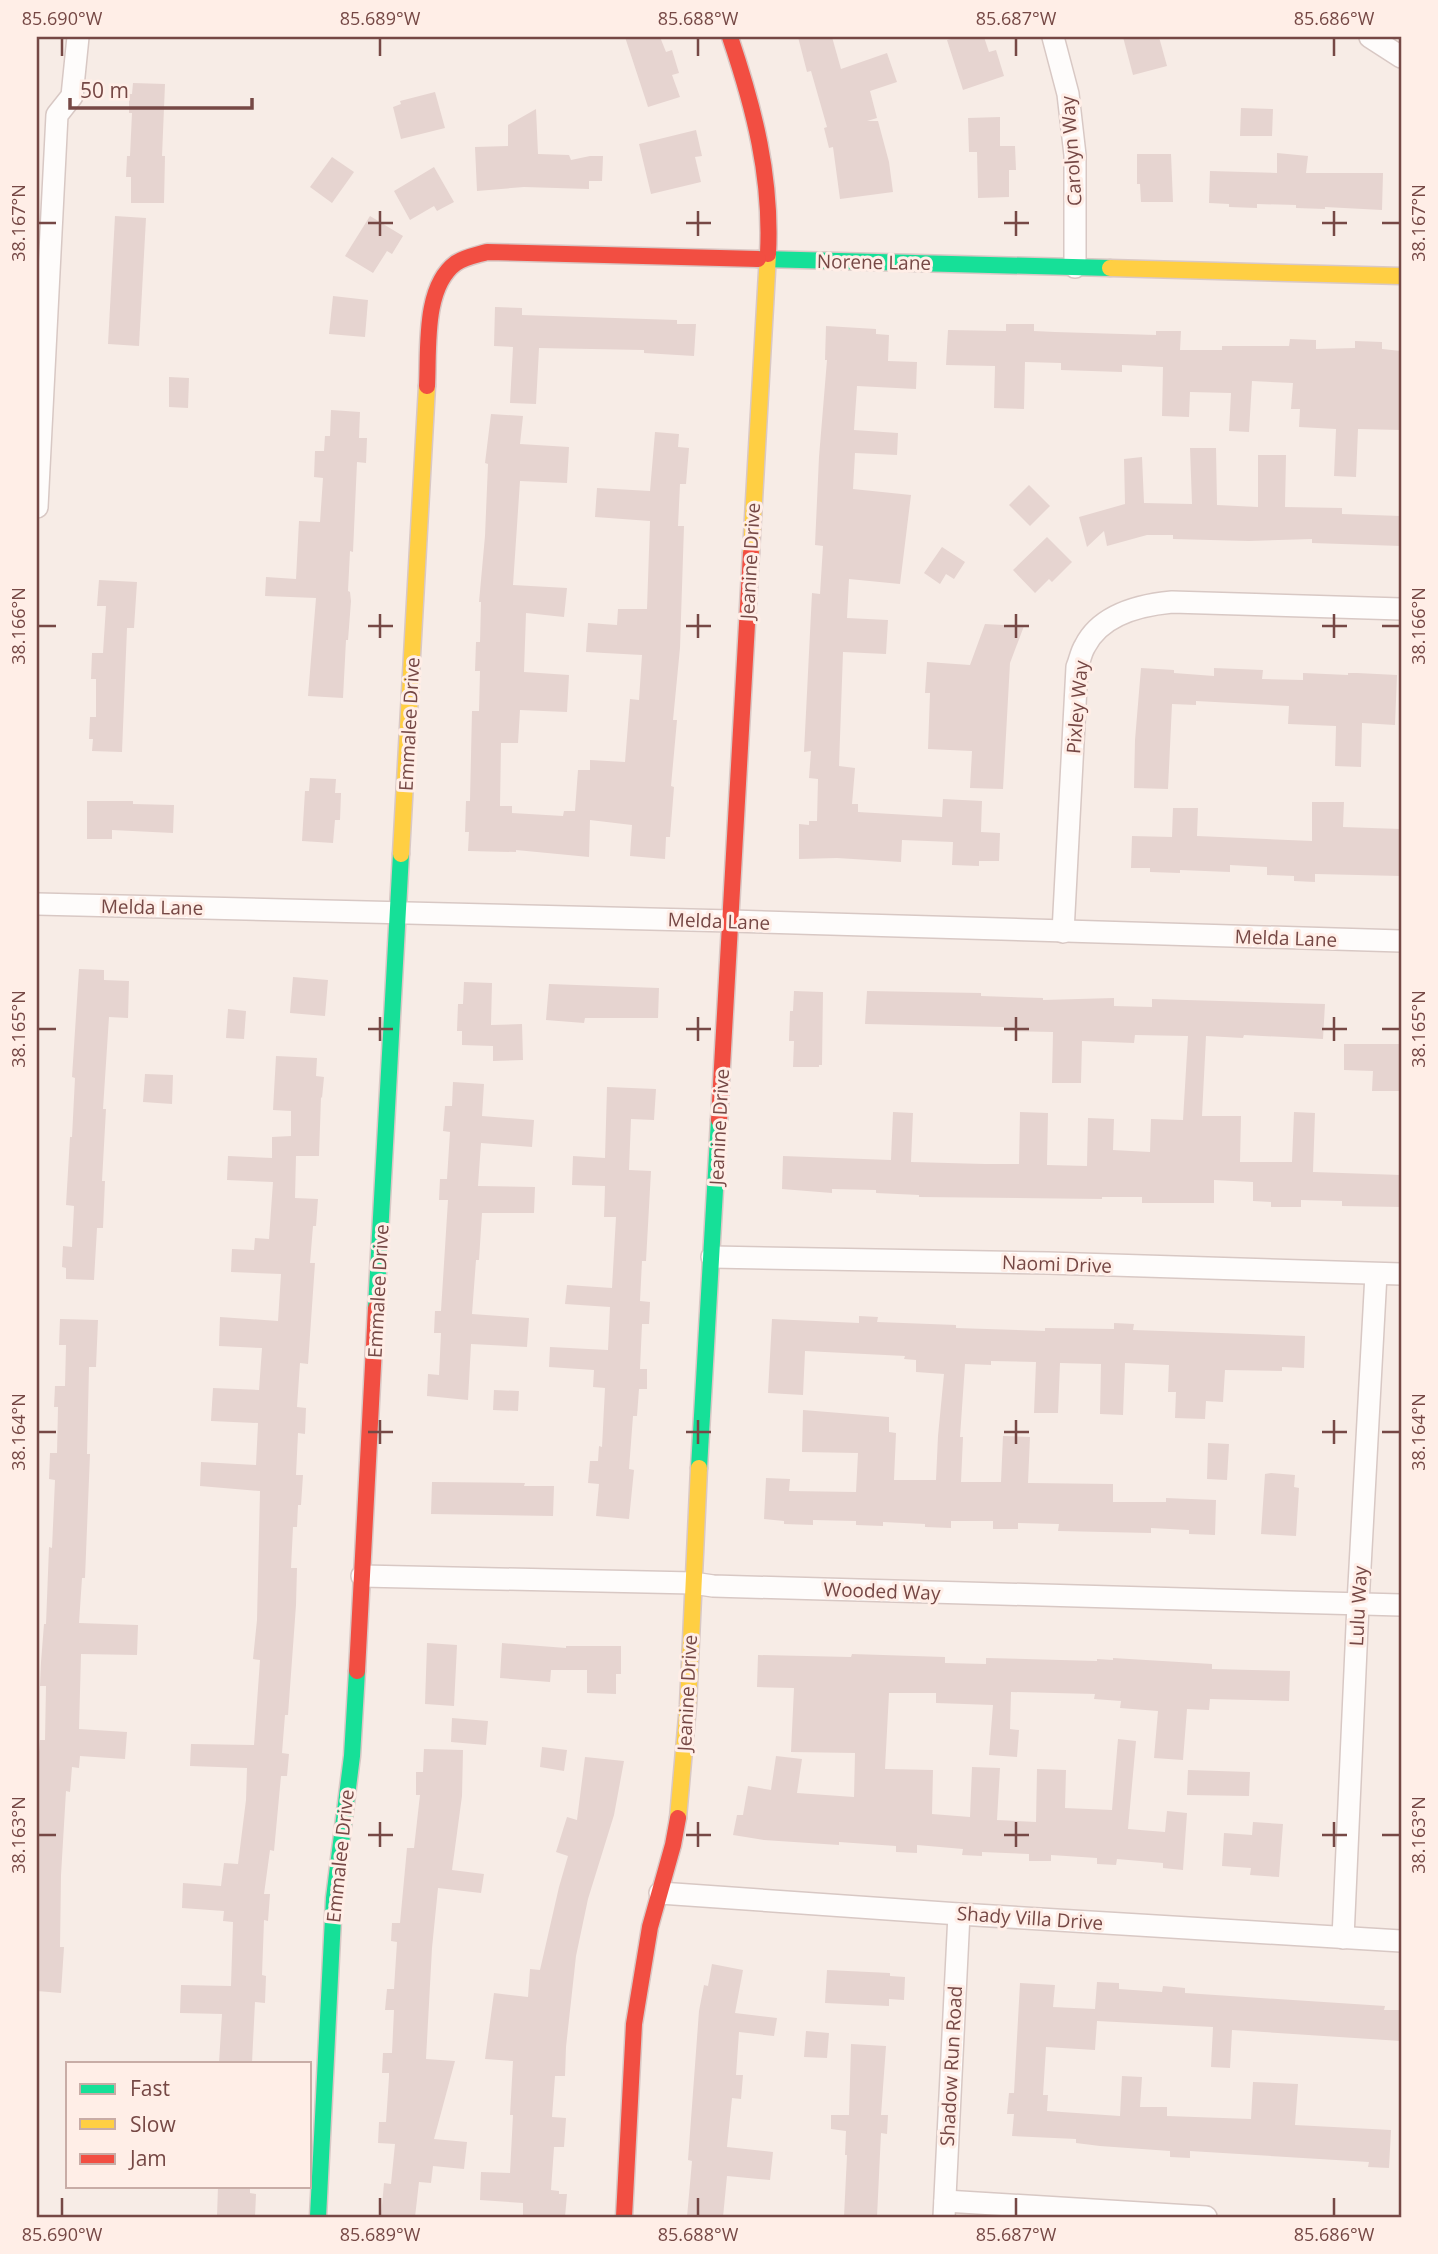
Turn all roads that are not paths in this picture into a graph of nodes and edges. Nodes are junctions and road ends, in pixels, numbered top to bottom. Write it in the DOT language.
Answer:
graph roads {
  1 [pos="78,37"];
  2 [pos="730,37"];
  3 [pos="1053,37"];
  4 [pos="1370,37"];
  5 [pos="1401,57"];
  6 [pos="47,115"];
  7 [pos="767,259"];
  8 [pos="1075,267"];
  9 [pos="1401,276"];
  10 [pos="428,363"];
  11 [pos="37,507"];
  12 [pos="1401,609"];
  13 [pos="37,904"];
  14 [pos="398,913"];
  15 [pos="731,921"];
  16 [pos="1063,932"];
  17 [pos="1401,942"];
  18 [pos="712,1257"];
  19 [pos="1376,1274"];
  20 [pos="1401,1274"];
  21 [pos="362,1576"];
  22 [pos="693,1583"];
  23 [pos="1358,1604"];
  24 [pos="1401,1605"];
  25 [pos="660,1893"];
  26 [pos="959,1914"];
  27 [pos="1343,1938"];
  28 [pos="1401,1941"];
  29 [pos="944,2209"];
  30 [pos="317,2217"];
  31 [pos="624,2217"];
  32 [pos="1206,2217"];
  1 -- 6 [label="street"];
  2 -- 7 [label="street, Jeanine Drive"];
  3 -- 8 [label="street, Carolyn Way"];
  4 -- 5 [label="street"];
  6 -- 11 [label="street"];
  7 -- 8 [label="street, Norene Lane"];
  7 -- 10 [label="street, Norene Lane"];
  7 -- 15 [label="street, Jeanine Drive"];
  8 -- 9 [label="street, Norene Lane"];
  10 -- 14 [label="street, Emmalee Drive"];
  12 -- 16 [label="street, Pixley Way"];
  13 -- 14 [label="street, Melda Lane"];
  14 -- 15 [label="street, Melda Lane"];
  14 -- 21 [label="street, Emmalee Drive"];
  15 -- 16 [label="street, Melda Lane"];
  15 -- 18 [label="street, Jeanine Drive"];
  16 -- 17 [label="street, Melda Lane"];
  18 -- 19 [label="street, Naomi Drive"];
  18 -- 22 [label="street, Jeanine Drive"];
  19 -- 20 [label="street, Naomi Drive"];
  19 -- 23 [label="street, Lulu Way"];
  21 -- 22 [label="street, Wooded Way"];
  21 -- 30 [label="street, Emmalee Drive"];
  22 -- 23 [label="street, Wooded Way"];
  22 -- 25 [label="street, Jeanine Drive"];
  23 -- 24 [label="street, Wooded Way"];
  23 -- 27 [label="street, Lulu Way"];
  25 -- 26 [label="street, Shady Villa Drive"];
  25 -- 31 [label="street, Jeanine Drive"];
  26 -- 27 [label="street, Shady Villa Drive"];
  26 -- 29 [label="street, Shadow Run Road"];
  27 -- 28 [label="street, Shady Villa Drive"];
  29 -- 32 [label="street"];
}
